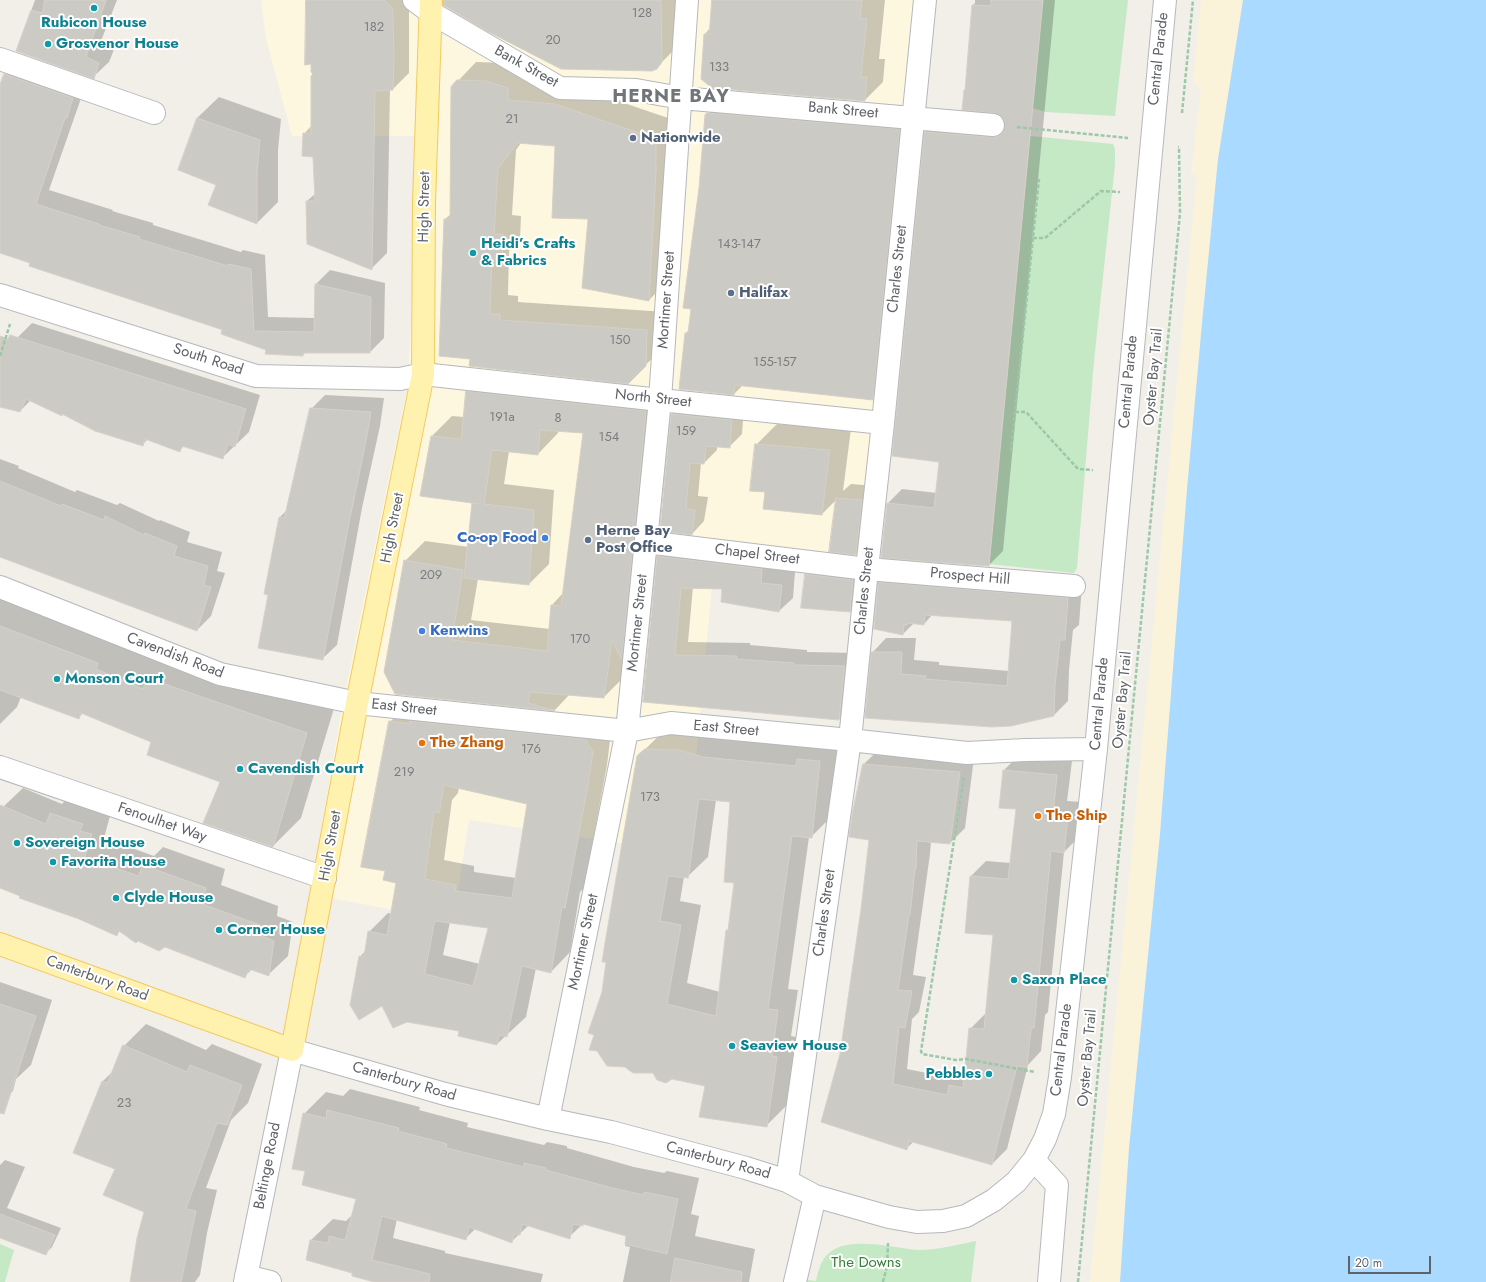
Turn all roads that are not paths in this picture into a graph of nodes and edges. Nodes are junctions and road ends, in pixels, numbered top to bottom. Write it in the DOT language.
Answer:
graph roads {
  1 [pos="688,0"];
  2 [pos="925,0"];
  3 [pos="1165,0"];
  4 [pos="425,4"];
  5 [pos="0,58"];
  6 [pos="680,98"];
  7 [pos="154,113"];
  8 [pos="913,117"];
  9 [pos="993,125"];
  10 [pos="8,298"];
  11 [pos="423,374"];
  12 [pos="660,400"];
  13 [pos="884,423"];
  14 [pos="646,542"];
  15 [pos="867,569"];
  16 [pos="1074,586"];
  17 [pos="0,588"];
  18 [pos="357,703"];
  19 [pos="627,731"];
  20 [pos="850,740"];
  21 [pos="1096,749"];
  22 [pos="0,767"];
  23 [pos="325,878"];
  24 [pos="0,944"];
  25 [pos="292,1050"];
  26 [pos="548,1119"];
  27 [pos="1034,1160"];
  28 [pos="787,1181"];
  29 [pos="815,1196"];
  30 [pos="245,1279"];
  31 [pos="270,1282"];
  32 [pos="795,1282"];
  33 [pos="1049,1282"];
  1 -- 6 [label="street, Mortimer Street"];
  2 -- 8 [label="street, Charles Street"];
  3 -- 21 [label="street, Central Parade"];
  4 -- 6 [label="street, Bank Street"];
  4 -- 11 [label="main road, High Street"];
  5 -- 7 [label="street"];
  6 -- 8 [label="street, Bank Street"];
  6 -- 12 [label="street, Mortimer Street"];
  8 -- 9 [label="street, Bank Street"];
  8 -- 13 [label="street, Charles Street"];
  10 -- 11 [label="street, South Road"];
  11 -- 12 [label="street, North Street"];
  11 -- 18 [label="main road, High Street"];
  12 -- 13 [label="street, North Street"];
  12 -- 14 [label="street, Mortimer Street"];
  13 -- 15 [label="street, Charles Street"];
  14 -- 15 [label="street, Chapel Street"];
  14 -- 19 [label="street, Mortimer Street"];
  15 -- 16 [label="street, Prospect Hill"];
  15 -- 20 [label="street, Charles Street"];
  17 -- 18 [label="street, Cavendish Road"];
  18 -- 19 [label="street, East Street"];
  18 -- 23 [label="main road, High Street"];
  19 -- 20 [label="street, East Street"];
  19 -- 26 [label="street, Mortimer Street"];
  20 -- 21 [label="street, East Street"];
  20 -- 28 [label="street, Charles Street"];
  21 -- 27 [label="street, Central Parade"];
  22 -- 23 [label="street, Fenoulhet Way"];
  23 -- 25 [label="main road, High Street"];
  24 -- 25 [label="main road, Canterbury Road"];
  25 -- 26 [label="street, Canterbury Road"];
  25 -- 30 [label="street, Beltinge Road"];
  26 -- 28 [label="street, Canterbury Road"];
  27 -- 29 [label="street, Central Parade"];
  27 -- 33 [label="street"];
  28 -- 29 [label="street, Canterbury Road"];
  29 -- 32 [label="street"];
  30 -- 31 [label="street"];
}
